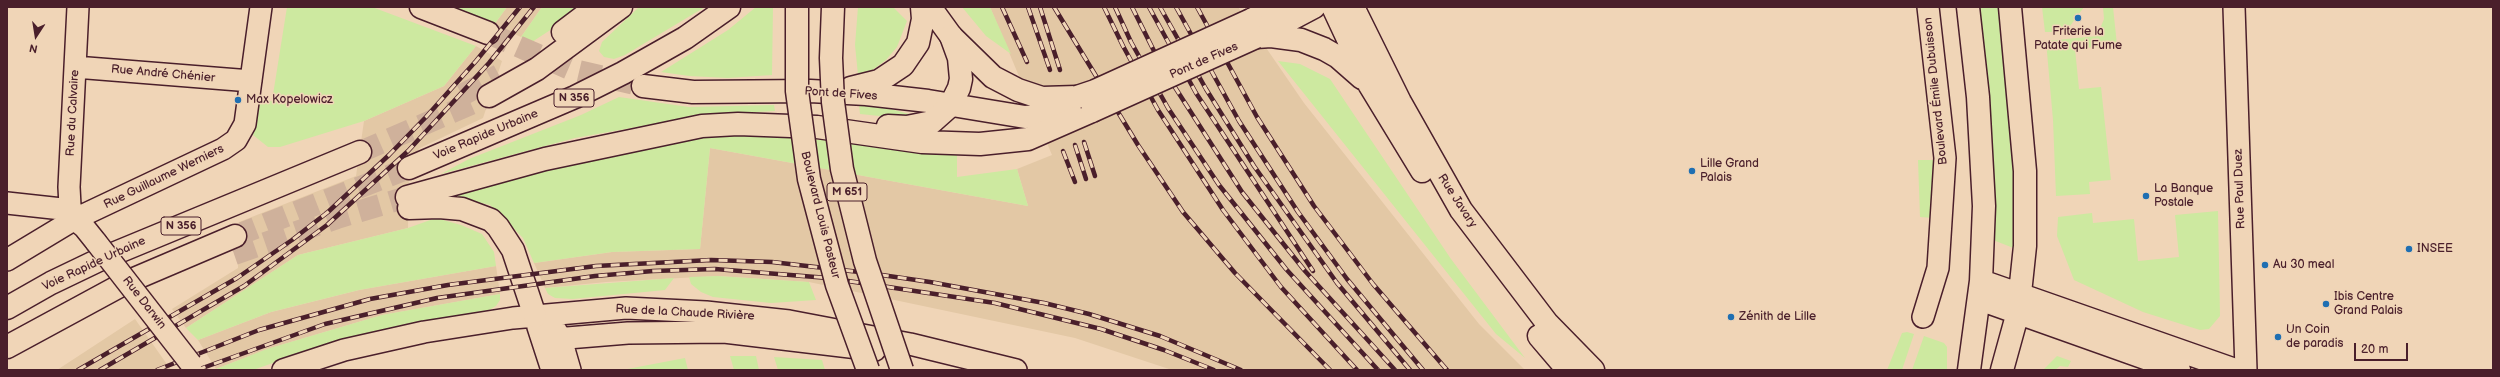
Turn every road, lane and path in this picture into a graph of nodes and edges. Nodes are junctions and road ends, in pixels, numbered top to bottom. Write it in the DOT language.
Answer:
graph roads {
  1 [pos="78,7"];
  2 [pos="261,7"];
  3 [pos="422,7"];
  4 [pos="596,7"];
  5 [pos="621,7"];
  6 [pos="729,7"];
  7 [pos="797,7"];
  8 [pos="833,7"];
  9 [pos="922,7"];
  10 [pos="930,7"];
  11 [pos="1278,7"];
  12 [pos="1314,7"];
  13 [pos="1928,7"];
  14 [pos="1968,7"];
  15 [pos="2010,7"];
  16 [pos="2234,7"];
  17 [pos="1346,9"];
  18 [pos="1253,29"];
  19 [pos="488,33"];
  20 [pos="951,36"];
  21 [pos="75,67"];
  22 [pos="498,75"];
  23 [pos="251,81"];
  24 [pos="1369,84"];
  25 [pos="643,86"];
  26 [pos="810,91"];
  27 [pos="489,96"];
  28 [pos="1085,104"];
  29 [pos="950,106"];
  30 [pos="817,127"];
  31 [pos="360,152"];
  32 [pos="409,168"];
  33 [pos="7,203"];
  34 [pos="75,219"];
  35 [pos="234,245"];
  36 [pos="7,260"];
  37 [pos="837,285"];
  38 [pos="1980,290"];
  39 [pos="2019,303"];
  40 [pos="7,308"];
  41 [pos="535,316"];
  42 [pos="1923,317"];
  43 [pos="552,339"];
  44 [pos="7,347"];
  45 [pos="194,367"];
  46 [pos="283,370"];
  47 [pos="552,370"];
  48 [pos="570,370"];
  49 [pos="854,370"];
  50 [pos="868,370"];
  51 [pos="902,370"];
  52 [pos="972,370"];
  53 [pos="1016,370"];
  54 [pos="1568,370"];
  55 [pos="1593,370"];
  56 [pos="1968,370"];
  57 [pos="2002,370"];
  58 [pos="2179,370"];
  59 [pos="2235,370"];
  60 [pos="2246,370"];
  1 -- 21 [label="street, Rue du Calvaire"];
  2 -- 23 [label="street, Rue Guillaume Werniers"];
  3 -- 19 [label="main road"];
  4 -- 22 [label="main road"];
  5 -- 27 [label="main road"];
  6 -- 32 [label="main road, Voie Rapide Urbaine / N 356"];
  7 -- 37 [label="main road, Boulevard Louis Pasteur / M 651, bridge"];
  8 -- 51 [label="main road, M 651, bridge"];
  9 -- 26 [label="main road"];
  10 -- 20 [label="main road"];
  11 -- 18 [label="main road"];
  12 -- 18 [label="main road, Pont de Fives"];
  13 -- 42 [label="street, Boulevard Émile Dubuisson"];
  14 -- 38 [label="main road"];
  15 -- 39 [label="main road"];
  16 -- 60 [label="street, Rue Paul Duez"];
  17 -- 24 [label="main road, Rue Javary"];
  17 -- 55 [label="main road, Rue Javary"];
  18 -- 24 [label="main road, Rue Javary"];
  18 -- 28 [label="main road, Pont de Fives, bridge"];
  20 -- 28 [label="main road"];
  20 -- 29 [label="main road"];
  21 -- 23 [label="street, Rue André Chénier"];
  21 -- 34 [label="street, Rue du Calvaire"];
  23 -- 34 [label="street, Rue Guillaume Werniers"];
  24 -- 54 [label="main road, Rue Javary"];
  25 -- 26 [label="main road, Pont de Fives"];
  26 -- 29 [label="main road, Pont de Fives"];
  28 -- 29 [label="main road, Pont de Fives"];
  28 -- 30 [label="main road"];
  29 -- 30 [label="main road"];
  30 -- 41 [label="main road"];
  31 -- 40 [label="main road, Voie Rapide Urbaine / N 356"];
  33 -- 34 [label="street"];
  34 -- 36 [label="street, Rue Guillaume Werniers"];
  34 -- 45 [label="street, Rue Darwin, bridge"];
  35 -- 44 [label="main road"];
  37 -- 49 [label="main road"];
  37 -- 50 [label="main road, Boulevard Louis Pasteur / M 651, bridge"];
  38 -- 39 [label="main road"];
  38 -- 56 [label="main road"];
  39 -- 57 [label="main road"];
  39 -- 58 [label="main road"];
  39 -- 59 [label="main road"];
  41 -- 43 [label="street"];
  41 -- 46 [label="street, Rue de la Chaude Rivière"];
  41 -- 53 [label="street, Rue de la Chaude Rivière"];
  43 -- 47 [label="street"];
  43 -- 48 [label="street"];
  43 -- 52 [label="street, Rue de la Chaude Rivière"];
}
